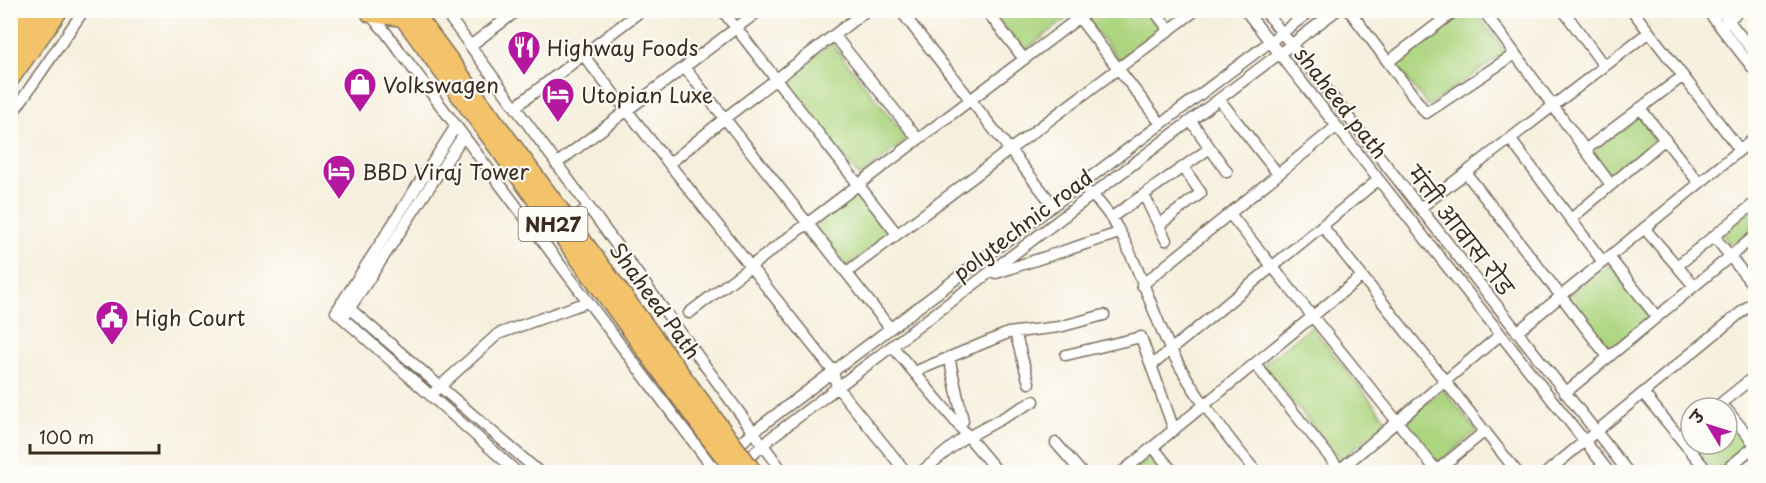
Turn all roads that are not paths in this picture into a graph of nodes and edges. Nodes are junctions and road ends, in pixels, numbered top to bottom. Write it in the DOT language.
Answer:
graph roads {
  1 [pos="24,10"];
  2 [pos="41,10"];
  3 [pos="60,10"];
  4 [pos="84,10"];
  5 [pos="444,10"];
  6 [pos="518,10"];
  7 [pos="642,10"];
  8 [pos="722,10"];
  9 [pos="760,10"];
  10 [pos="867,10"];
  11 [pos="900,10"];
  12 [pos="986,10"];
  13 [pos="1089,10"];
  14 [pos="1154,10"];
  15 [pos="1196,10"];
  16 [pos="1245,10"];
  17 [pos="1264,10"];
  18 [pos="1312,10"];
  19 [pos="1337,10"];
  20 [pos="1349,10"];
  21 [pos="1456,10"];
  22 [pos="1483,10"];
  23 [pos="1563,10"];
  24 [pos="1632,10"];
  25 [pos="1707,10"];
  26 [pos="1720,10"];
  27 [pos="1740,10"];
  28 [pos="368,13"];
  29 [pos="405,13"];
  30 [pos="1076,14"];
  31 [pos="1724,24"];
  32 [pos="736,29"];
  33 [pos="10,30"];
  34 [pos="1169,30"];
  35 [pos="1649,32"];
  36 [pos="1282,33"];
  37 [pos="834,35"];
  38 [pos="1270,42"];
  39 [pos="1291,45"];
  40 [pos="470,46"];
  41 [pos="10,54"];
  42 [pos="1279,54"];
  43 [pos="1515,54"];
  44 [pos="583,55"];
  45 [pos="1755,55"];
  46 [pos="1024,59"];
  47 [pos="1388,62"];
  48 [pos="1604,66"];
  49 [pos="685,68"];
  50 [pos="1118,69"];
  51 [pos="1755,72"];
  52 [pos="1683,76"];
  53 [pos="10,80"];
  54 [pos="776,80"];
  55 [pos="1220,99"];
  56 [pos="970,100"];
  57 [pos="1553,106"];
  58 [pos="515,107"];
  59 [pos="1640,108"];
  60 [pos="628,111"];
  61 [pos="10,117"];
  62 [pos="725,118"];
  63 [pos="1191,121"];
  64 [pos="1161,124"];
  65 [pos="456,126"];
  66 [pos="1336,126"];
  67 [pos="463,136"];
  68 [pos="1755,137"];
  69 [pos="918,139"];
  70 [pos="1510,139"];
  71 [pos="1665,139"];
  72 [pos="1210,148"];
  73 [pos="1009,149"];
  74 [pos="1585,150"];
  75 [pos="1740,150"];
  76 [pos="556,164"];
  77 [pos="669,164"];
  78 [pos="1183,167"];
  79 [pos="1227,172"];
  80 [pos="1466,173"];
  81 [pos="1278,174"];
  82 [pos="1378,180"];
  83 [pos="1699,183"];
  84 [pos="858,185"];
  85 [pos="1611,185"];
  86 [pos="1079,186"];
  87 [pos="1095,195"];
  88 [pos="1144,195"];
  89 [pos="1755,202"];
  90 [pos="1053,205"];
  91 [pos="589,207"];
  92 [pos="1420,208"];
  93 [pos="1230,214"];
  94 [pos="577,216"];
  95 [pos="1112,217"];
  96 [pos="1571,219"];
  97 [pos="808,223"];
  98 [pos="1159,225"];
  99 [pos="1323,227"];
  100 [pos="1644,228"];
  101 [pos="1119,232"];
  102 [pos="897,234"];
  103 [pos="1755,235"];
  104 [pos="1714,236"];
  105 [pos="1166,240"];
  106 [pos="1730,256"];
  107 [pos="1606,259"];
  108 [pos="750,266"];
  109 [pos="1677,266"];
  110 [pos="993,269"];
  111 [pos="1272,269"];
  112 [pos="847,272"];
  113 [pos="1362,276"];
  114 [pos="1142,285"];
  115 [pos="1694,286"];
  116 [pos="1755,290"];
  117 [pos="1561,296"];
  118 [pos="1755,300"];
  119 [pos="587,302"];
  120 [pos="346,305"];
  121 [pos="689,313"];
  122 [pos="1104,315"];
  123 [pos="1312,317"];
  124 [pos="1657,317"];
  125 [pos="890,328"];
  126 [pos="1015,332"];
  127 [pos="1517,332"];
  128 [pos="1500,335"];
  129 [pos="892,346"];
  130 [pos="1171,351"];
  131 [pos="1066,355"];
  132 [pos="949,357"];
  133 [pos="1608,357"];
  134 [pos="1255,364"];
  135 [pos="1151,366"];
  136 [pos="833,371"];
  137 [pos="914,372"];
  138 [pos="1755,375"];
  139 [pos="1446,381"];
  140 [pos="1029,383"];
  141 [pos="440,385"];
  142 [pos="837,387"];
  143 [pos="1565,393"];
  144 [pos="1643,393"];
  145 [pos="431,395"];
  146 [pos="1733,396"];
  147 [pos="1034,401"];
  148 [pos="1203,406"];
  149 [pos="1397,422"];
  150 [pos="958,425"];
  151 [pos="1739,427"];
  152 [pos="1174,430"];
  153 [pos="1485,431"];
  154 [pos="1596,431"];
  155 [pos="753,432"];
  156 [pos="715,433"];
  157 [pos="967,436"];
  158 [pos="1679,437"];
  159 [pos="1584,441"];
  160 [pos="1056,443"];
  161 [pos="763,445"];
  162 [pos="1755,446"];
  163 [pos="1153,447"];
  164 [pos="1695,456"];
  165 [pos="711,470"];
  166 [pos="1338,471"];
  167 [pos="517,472"];
  168 [pos="539,472"];
  169 [pos="734,472"];
  170 [pos="754,472"];
  171 [pos="783,472"];
  172 [pos="906,472"];
  173 [pos="921,472"];
  174 [pos="998,472"];
  175 [pos="1081,472"];
  176 [pos="1122,472"];
  177 [pos="1173,472"];
  178 [pos="1256,472"];
  179 [pos="1436,472"];
  180 [pos="1517,472"];
  181 [pos="1547,472"];
  182 [pos="1609,472"];
  183 [pos="1628,472"];
  184 [pos="1708,472"];
  185 [pos="1723,472"];
  1 -- 33 [label="highway"];
  2 -- 41 [label="highway"];
  3 -- 53 [label="highway"];
  4 -- 61 [label="street"];
  5 -- 40 [label="street"];
  6 -- 40 [label="street"];
  7 -- 44 [label="street"];
  8 -- 32 [label="street"];
  9 -- 32 [label="street"];
  10 -- 37 [label="street"];
  11 -- 56 [label="street"];
  12 -- 46 [label="street"];
  13 -- 30 [label="street"];
  14 -- 34 [label="street"];
  15 -- 34 [label="street"];
  16 -- 38 [label="street, shaheed path"];
  17 -- 36 [label="street, मंत्ती आवास रोड"];
  18 -- 36 [label="street"];
  19 -- 39 [label="street, polytechnic road"];
  20 -- 47 [label="street"];
  21 -- 47 [label="street"];
  22 -- 43 [label="street"];
  23 -- 48 [label="street"];
  24 -- 35 [label="street"];
  25 -- 31 [label="street"];
  26 -- 31 [label="street"];
  27 -- 31 [label="street"];
  28 -- 29 [label="highway"];
  28 -- 65 [label="street"];
  29 -- 156 [label="highway, Shaheed Path / NH27"];
  30 -- 46 [label="street"];
  30 -- 50 [label="street"];
  31 -- 45 [label="street"];
  31 -- 51 [label="street"];
  32 -- 49 [label="street"];
  32 -- 54 [label="street"];
  34 -- 50 [label="street"];
  35 -- 48 [label="street"];
  35 -- 52 [label="street"];
  36 -- 38 [label="street"];
  36 -- 39 [label="street, मंत्ती आवास रोड"];
  37 -- 54 [label="street"];
  37 -- 69 [label="street"];
  38 -- 42 [label="street, shaheed path"];
  38 -- 64 [label="street"];
  39 -- 42 [label="street, polytechnic road"];
  39 -- 92 [label="street, मंत्ती आवास रोड"];
  40 -- 58 [label="street"];
  42 -- 55 [label="street, polytechnic road"];
  42 -- 66 [label="street, shaheed path"];
  43 -- 47 [label="street"];
  43 -- 57 [label="street"];
  44 -- 58 [label="street"];
  44 -- 60 [label="street"];
  46 -- 56 [label="street"];
  48 -- 57 [label="street"];
  49 -- 60 [label="street"];
  49 -- 62 [label="street"];
  50 -- 64 [label="street"];
  50 -- 73 [label="street"];
  52 -- 59 [label="street"];
  52 -- 75 [label="street"];
  54 -- 62 [label="street"];
  54 -- 84 [label="street"];
  55 -- 63 [label="street, polytechnic road"];
  55 -- 81 [label="street"];
  56 -- 69 [label="street"];
  56 -- 73 [label="street"];
  57 -- 70 [label="street"];
  57 -- 74 [label="street"];
  58 -- 76 [label="street"];
  59 -- 71 [label="street"];
  59 -- 74 [label="street"];
  60 -- 76 [label="street"];
  60 -- 77 [label="street"];
  62 -- 77 [label="street"];
  62 -- 97 [label="street"];
  63 -- 72 [label="street"];
  63 -- 87 [label="street, polytechnic road"];
  64 -- 86 [label="street"];
  65 -- 67 [label="street"];
  65 -- 120 [label="street"];
  66 -- 81 [label="street"];
  66 -- 82 [label="street, shaheed path"];
  67 -- 119 [label="street"];
  67 -- 120 [label="street"];
  68 -- 75 [label="street"];
  69 -- 84 [label="street"];
  70 -- 80 [label="street"];
  70 -- 96 [label="street"];
  71 -- 83 [label="street"];
  71 -- 85 [label="street"];
  72 -- 78 [label="street"];
  72 -- 79 [label="street"];
  73 -- 90 [label="street"];
  73 -- 102 [label="street"];
  74 -- 85 [label="street"];
  75 -- 83 [label="street"];
  76 -- 91 [label="street"];
  77 -- 108 [label="street"];
  78 -- 88 [label="street"];
  78 -- 98 [label="street"];
  80 -- 92 [label="street"];
  80 -- 117 [label="street"];
  81 -- 93 [label="street"];
  82 -- 99 [label="street"];
  82 -- 128 [label="street, shaheed path"];
  83 -- 100 [label="street"];
  84 -- 97 [label="street"];
  84 -- 102 [label="street"];
  85 -- 96 [label="street"];
  86 -- 87 [label="street"];
  86 -- 90 [label="street"];
  87 -- 95 [label="street"];
  87 -- 110 [label="street, polytechnic road"];
  88 -- 95 [label="street"];
  88 -- 98 [label="street"];
  89 -- 104 [label="street"];
  90 -- 125 [label="street"];
  91 -- 94 [label="street"];
  91 -- 155 [label="street"];
  92 -- 127 [label="street, मंत्ती आवास रोड"];
  93 -- 111 [label="street"];
  93 -- 114 [label="street"];
  95 -- 101 [label="street"];
  96 -- 107 [label="street"];
  97 -- 108 [label="street"];
  97 -- 112 [label="street"];
  98 -- 105 [label="street"];
  99 -- 111 [label="street"];
  99 -- 113 [label="street"];
  100 -- 107 [label="street"];
  100 -- 109 [label="street"];
  101 -- 110 [label="street"];
  101 -- 114 [label="street"];
  102 -- 112 [label="street"];
  103 -- 106 [label="street"];
  104 -- 106 [label="street"];
  104 -- 109 [label="street"];
  106 -- 115 [label="street"];
  106 -- 116 [label="street"];
  107 -- 117 [label="street"];
  107 -- 124 [label="street"];
  108 -- 121 [label="street"];
  108 -- 136 [label="street"];
  109 -- 115 [label="street"];
  110 -- 129 [label="street, polytechnic road"];
  111 -- 123 [label="street"];
  111 -- 130 [label="street"];
  112 -- 125 [label="street"];
  113 -- 123 [label="street"];
  113 -- 139 [label="street"];
  114 -- 130 [label="street"];
  115 -- 124 [label="street"];
  117 -- 127 [label="street"];
  117 -- 133 [label="street"];
  118 -- 144 [label="street"];
  119 -- 141 [label="street"];
  119 -- 165 [label="street"];
  120 -- 141 [label="street"];
  120 -- 145 [label="street"];
  122 -- 126 [label="street"];
  123 -- 134 [label="street"];
  123 -- 149 [label="street"];
  124 -- 133 [label="street"];
  125 -- 136 [label="street"];
  126 -- 132 [label="street"];
  126 -- 140 [label="street"];
  127 -- 143 [label="street, मंत्ती आवास रोड"];
  128 -- 139 [label="street"];
  128 -- 159 [label="street, shaheed path"];
  129 -- 137 [label="street"];
  129 -- 142 [label="street, polytechnic road"];
  130 -- 135 [label="street"];
  130 -- 148 [label="street"];
  131 -- 135 [label="street"];
  132 -- 137 [label="street"];
  132 -- 150 [label="street"];
  133 -- 143 [label="street"];
  134 -- 148 [label="street"];
  134 -- 166 [label="street"];
  135 -- 152 [label="street"];
  136 -- 142 [label="street"];
  136 -- 155 [label="street"];
  137 -- 150 [label="street"];
  138 -- 146 [label="street"];
  139 -- 149 [label="street"];
  139 -- 153 [label="street"];
  141 -- 145 [label="street"];
  141 -- 168 [label="street"];
  142 -- 161 [label="street, polytechnic road"];
  142 -- 172 [label="street"];
  143 -- 154 [label="street, मंत्ती आवास रोड"];
  144 -- 154 [label="street"];
  144 -- 158 [label="street"];
  145 -- 167 [label="street"];
  147 -- 157 [label="street"];
  148 -- 152 [label="street"];
  148 -- 178 [label="street"];
  149 -- 166 [label="street"];
  149 -- 179 [label="street"];
  150 -- 157 [label="street"];
  151 -- 162 [label="street"];
  152 -- 163 [label="street"];
  153 -- 179 [label="street"];
  153 -- 180 [label="street"];
  154 -- 159 [label="street"];
  154 -- 183 [label="street, मंत्ती आवास रोड"];
  155 -- 161 [label="street"];
  155 -- 165 [label="street"];
  156 -- 169 [label="highway, Shaheed Path / NH27, bridge"];
  156 -- 170 [label="highway, Shaheed Path / NH27, bridge"];
  157 -- 173 [label="street"];
  157 -- 174 [label="street"];
  159 -- 181 [label="street"];
  159 -- 182 [label="street, shaheed path"];
  160 -- 175 [label="street"];
  161 -- 169 [label="street, polytechnic road"];
  161 -- 171 [label="street"];
  162 -- 185 [label="street"];
  163 -- 176 [label="street"];
  163 -- 177 [label="street"];
  164 -- 184 [label="street"];
}
